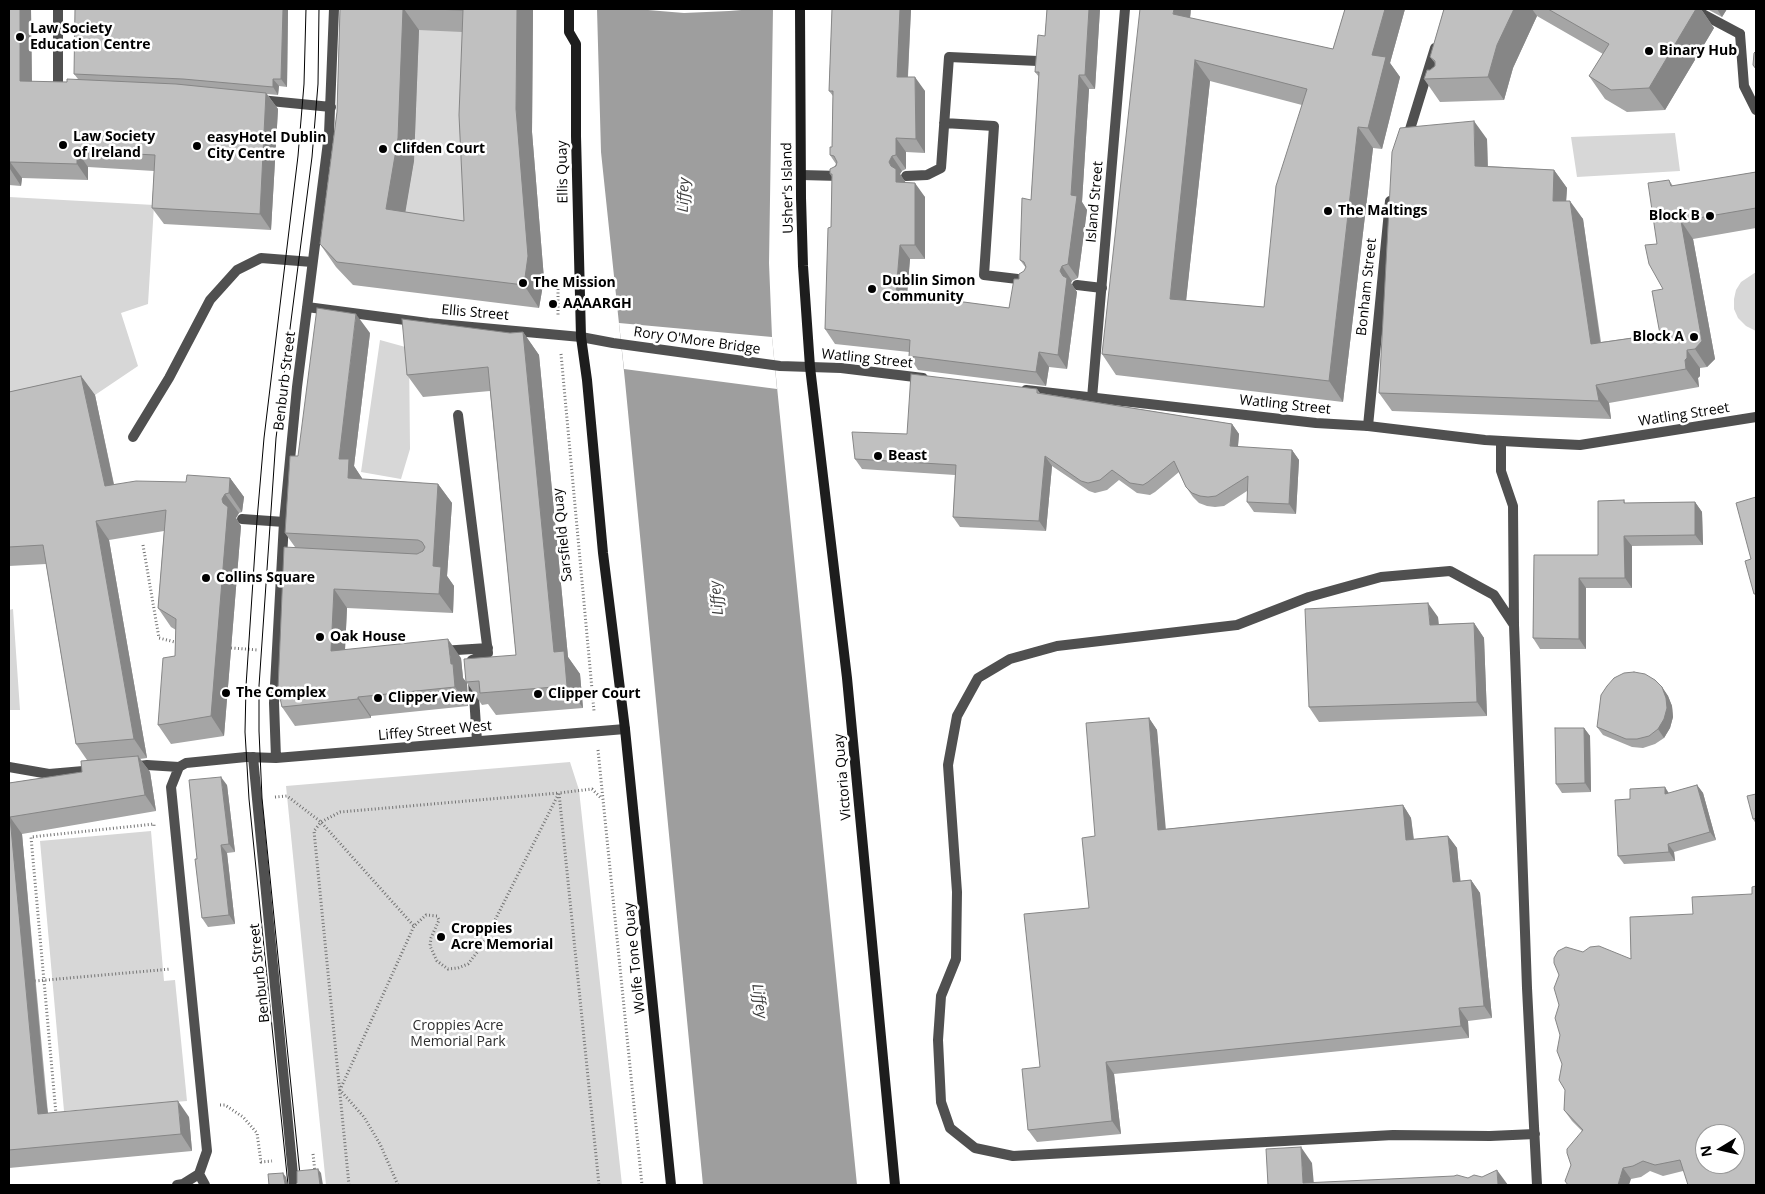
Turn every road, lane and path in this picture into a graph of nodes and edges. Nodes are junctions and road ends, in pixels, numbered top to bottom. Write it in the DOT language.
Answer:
graph roads {
  1 [pos="58,9"];
  2 [pos="334,9"];
  3 [pos="569,9"];
  4 [pos="800,9"];
  5 [pos="1125,9"];
  6 [pos="1693,9"];
  7 [pos="1439,36"];
  8 [pos="1038,61"];
  9 [pos="1425,81"];
  10 [pos="1438,84"];
  11 [pos="78,88"];
  12 [pos="245,99"];
  13 [pos="331,106"];
  14 [pos="1756,110"];
  15 [pos="944,123"];
  16 [pos="1403,151"];
  17 [pos="801,175"];
  18 [pos="840,176"];
  19 [pos="906,176"];
  20 [pos="1392,188"];
  21 [pos="312,262"];
  22 [pos="1029,280"];
  23 [pos="1077,286"];
  24 [pos="1102,288"];
  25 [pos="307,307"];
  26 [pos="559,335"];
  27 [pos="581,337"];
  28 [pos="810,367"];
  29 [pos="938,380"];
  30 [pos="1015,389"];
  31 [pos="1092,398"];
  32 [pos="458,415"];
  33 [pos="1756,417"];
  34 [pos="1368,426"];
  35 [pos="133,437"];
  36 [pos="1501,441"];
  37 [pos="242,519"];
  38 [pos="284,522"];
  39 [pos="143,545"];
  40 [pos="282,558"];
  41 [pos="293,559"];
  42 [pos="1514,625"];
  43 [pos="182,643"];
  44 [pos="231,648"];
  45 [pos="488,648"];
  46 [pos="276,651"];
  47 [pos="430,652"];
  48 [pos="625,729"];
  49 [pos="596,732"];
  50 [pos="477,742"];
  51 [pos="250,757"];
  52 [pos="276,758"];
  53 [pos="9,767"];
  54 [pos="179,767"];
  55 [pos="559,792"];
  56 [pos="276,796"];
  57 [pos="602,798"];
  58 [pos="321,822"];
  59 [pos="155,834"];
  60 [pos="414,926"];
  61 [pos="167,960"];
  62 [pos="168,970"];
  63 [pos="189,975"];
  64 [pos="45,980"];
  65 [pos="35,981"];
  66 [pos="340,1090"];
  67 [pos="220,1096"];
  68 [pos="221,1105"];
  69 [pos="202,1107"];
  70 [pos="57,1122"];
  71 [pos="1535,1134"];
  72 [pos="275,1161"];
  73 [pos="199,1174"];
  74 [pos="177,1185"];
  75 [pos="205,1185"];
  76 [pos="294,1185"];
  77 [pos="349,1185"];
  78 [pos="398,1185"];
  79 [pos="599,1185"];
  80 [pos="642,1185"];
  81 [pos="671,1185"];
  82 [pos="895,1185"];
  83 [pos="1537,1185"];
  1 -- 11 [label="street"];
  2 -- 13 [label="street, Benburb Street"];
  3 -- 27 [label="main road, Ellis Quay"];
  4 -- 17 [label="main road, Usher's Island"];
  5 -- 24 [label="street, Island Street"];
  6 -- 14 [label="street"];
  7 -- 9 [label="street"];
  8 -- 15 [label="street"];
  9 -- 10 [label="street"];
  9 -- 16 [label="street"];
  12 -- 13 [label="street"];
  13 -- 21 [label="street, Benburb Street"];
  15 -- 19 [label="street"];
  15 -- 22 [label="street"];
  17 -- 18 [label="street"];
  17 -- 28 [label="main road, Usher's Island"];
  20 -- 34 [label="street, Bonham Street"];
  21 -- 25 [label="street, Benburb Street"];
  21 -- 35 [label="street"];
  23 -- 24 [label="street"];
  24 -- 31 [label="street, Island Street"];
  25 -- 26 [label="street, Ellis Street"];
  25 -- 38 [label="street, Benburb Street"];
  26 -- 27 [label="street, Ellis Street"];
  26 -- 49 [label="path, Sarsfield Quay"];
  27 -- 28 [label="street, Rory O'More Bridge"];
  27 -- 48 [label="main road"];
  28 -- 29 [label="street, Watling Street"];
  28 -- 82 [label="main road, Victoria Quay"];
  30 -- 31 [label="street, Watling Street"];
  31 -- 34 [label="street, Watling Street"];
  32 -- 45 [label="street"];
  33 -- 36 [label="street, Watling Street"];
  34 -- 36 [label="street, Watling Street"];
  36 -- 42 [label="street"];
  37 -- 38 [label="street"];
  38 -- 40 [label="street, Benburb Street"];
  39 -- 43 [label="path"];
  40 -- 41 [label="street"];
  40 -- 46 [label="street, Benburb Street"];
  42 -- 71 [label="street"];
  42 -- 71 [label="street"];
  44 -- 46 [label="path"];
  45 -- 47 [label="street"];
  45 -- 50 [label="street"];
  46 -- 52 [label="street, Benburb Street"];
  48 -- 49 [label="street, Liffey Street West"];
  48 -- 81 [label="main road, Wolfe Tone Quay"];
  49 -- 50 [label="street, Liffey Street West"];
  49 -- 57 [label="path, Wolfe Tone Quay"];
  50 -- 52 [label="street, Liffey Street West"];
  51 -- 52 [label="street, Liffey Street West"];
  51 -- 54 [label="street, Liffey Street West"];
  51 -- 76 [label="street, Benburb Street"];
  53 -- 54 [label="street, Liffey Street West"];
  54 -- 63 [label="street"];
  55 -- 57 [label="path"];
  55 -- 58 [label="path"];
  55 -- 60 [label="path"];
  55 -- 79 [label="path"];
  56 -- 58 [label="path"];
  57 -- 80 [label="path, Wolfe Tone Quay"];
  58 -- 60 [label="path"];
  58 -- 66 [label="path"];
  59 -- 64 [label="path"];
  60 -- 66 [label="path"];
  61 -- 62 [label="path"];
  62 -- 63 [label="path"];
  62 -- 64 [label="path"];
  63 -- 69 [label="street"];
  64 -- 65 [label="path"];
  64 -- 70 [label="path"];
  66 -- 77 [label="path"];
  66 -- 78 [label="path"];
  67 -- 68 [label="path"];
  68 -- 69 [label="path"];
  68 -- 72 [label="path"];
  69 -- 73 [label="street"];
  71 -- 83 [label="street"];
  73 -- 74 [label="street"];
  73 -- 75 [label="street"];
}
